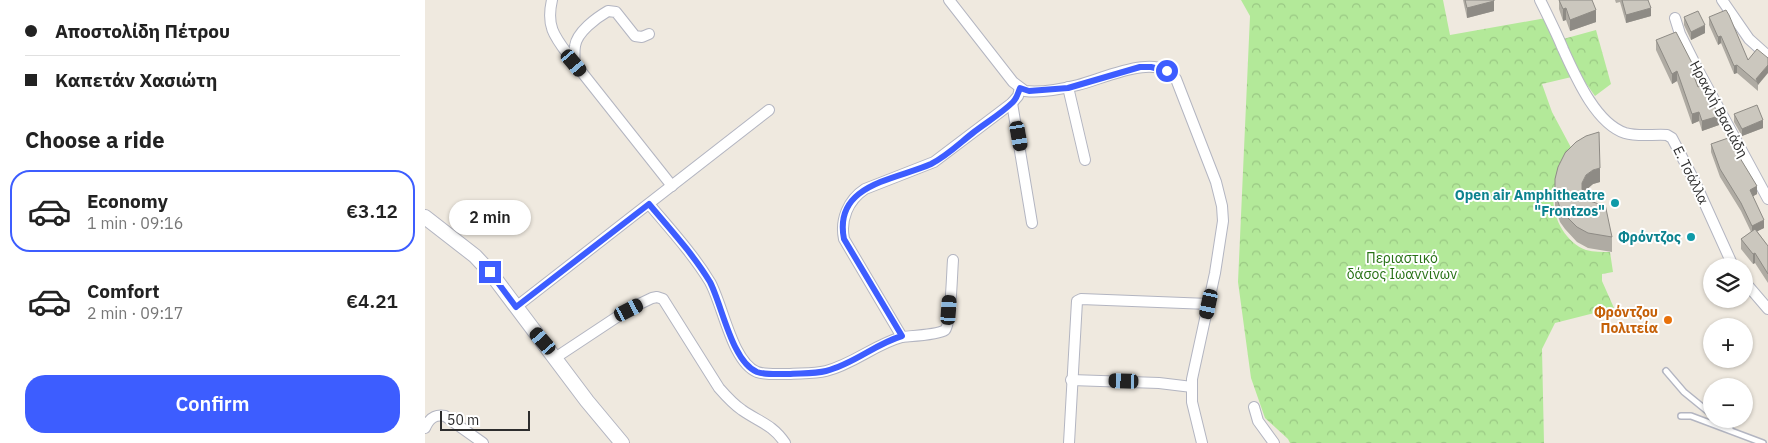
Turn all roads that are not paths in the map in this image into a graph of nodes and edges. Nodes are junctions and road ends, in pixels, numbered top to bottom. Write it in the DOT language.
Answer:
graph roads {
  1 [pos="552,0"];
  2 [pos="949,0"];
  3 [pos="1540,0"];
  4 [pos="1722,0"];
  5 [pos="1675,18"];
  6 [pos="649,34"];
  7 [pos="1768,56"];
  8 [pos="574,63"];
  9 [pos="1020,88"];
  10 [pos="1068,88"];
  11 [pos="1013,103"];
  12 [pos="769,110"];
  13 [pos="1085,160"];
  14 [pos="672,186"];
  15 [pos="1768,199"];
  16 [pos="649,204"];
  17 [pos="425,217"];
  18 [pos="1032,223"];
  19 [pos="1729,258"];
  20 [pos="953,260"];
  21 [pos="1753,292"];
  22 [pos="1209,304"];
  23 [pos="516,307"];
  24 [pos="1768,309"];
  25 [pos="902,336"];
  26 [pos="555,358"];
  27 [pos="1667,371"];
  28 [pos="1071,380"];
  29 [pos="1192,386"];
  30 [pos="1254,407"];
  31 [pos="1703,407"];
  32 [pos="1681,416"];
  33 [pos="425,428"];
  34 [pos="1728,428"];
  35 [pos="1736,434"];
  36 [pos="483,443"];
  37 [pos="622,443"];
  38 [pos="785,443"];
  39 [pos="1069,443"];
  40 [pos="1202,443"];
  41 [pos="1274,443"];
  42 [pos="1763,443"];
  1 -- 8 [label="street"];
  2 -- 9 [label="street"];
  3 -- 19 [label="street, Ε. Τσάλλα"];
  4 -- 7 [label="street"];
  5 -- 15 [label="street, Ηρακλή Βασιάδη"];
  6 -- 8 [label="street"];
  8 -- 14 [label="street"];
  9 -- 10 [label="street"];
  9 -- 11 [label="street"];
  10 -- 13 [label="street"];
  10 -- 22 [label="street"];
  11 -- 18 [label="street"];
  11 -- 25 [label="street"];
  12 -- 14 [label="street"];
  14 -- 16 [label="street"];
  16 -- 23 [label="street"];
  16 -- 25 [label="street"];
  17 -- 23 [label="street"];
  20 -- 25 [label="street"];
  21 -- 24 [label="street"];
  22 -- 28 [label="street"];
  22 -- 29 [label="street"];
  23 -- 26 [label="street"];
  26 -- 37 [label="street"];
  26 -- 38 [label="street"];
  27 -- 31 [label="lane"];
  28 -- 29 [label="street"];
  28 -- 39 [label="street"];
  29 -- 40 [label="street"];
  30 -- 41 [label="street"];
  32 -- 35 [label="lane"];
  33 -- 36 [label="street"];
  34 -- 35 [label="lane"];
  35 -- 42 [label="lane"];
}
